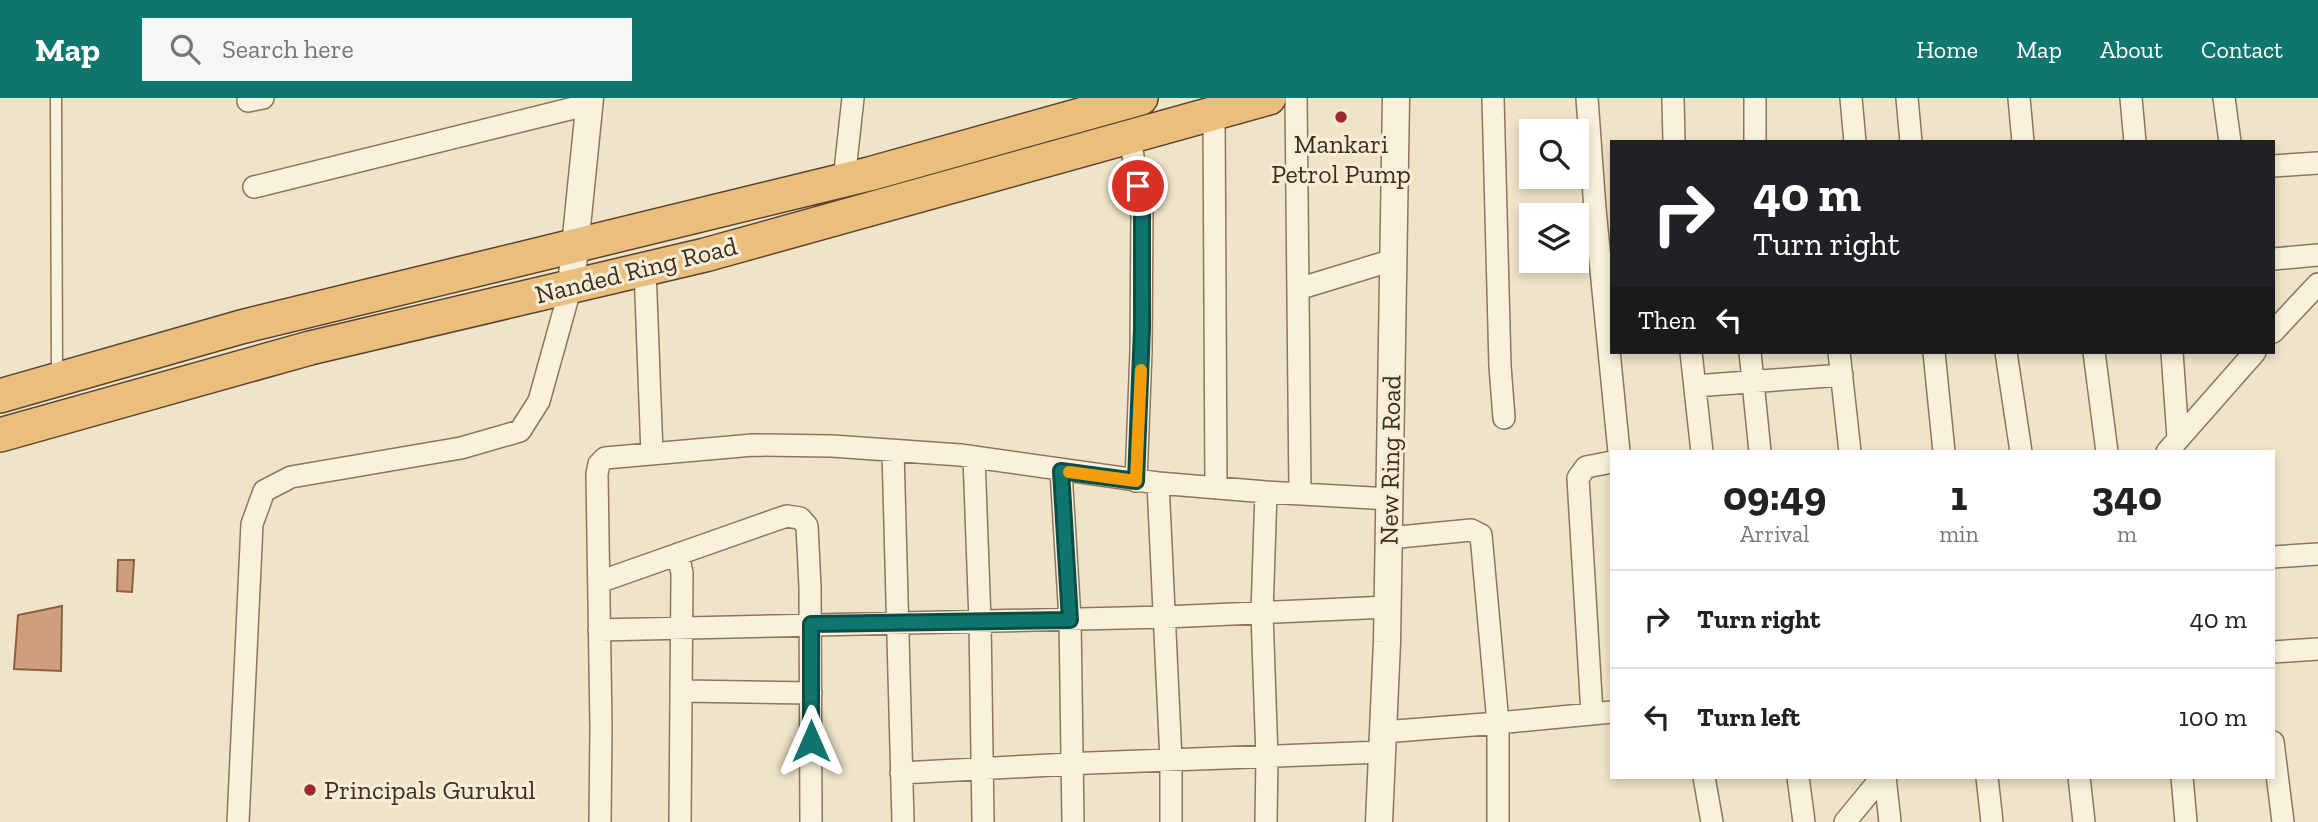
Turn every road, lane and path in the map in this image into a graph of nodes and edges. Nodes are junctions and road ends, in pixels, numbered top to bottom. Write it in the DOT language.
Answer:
graph roads {
  1 [pos="56,98"];
  2 [pos="853,98"];
  3 [pos="1141,98"];
  4 [pos="1269,98"];
  5 [pos="1296,98"];
  6 [pos="1396,98"];
  7 [pos="1493,98"];
  8 [pos="1587,98"];
  9 [pos="1673,98"];
  10 [pos="1755,98"];
  11 [pos="1851,98"];
  12 [pos="1907,98"];
  13 [pos="2019,98"];
  14 [pos="2131,98"];
  15 [pos="2224,98"];
  16 [pos="590,101"];
  17 [pos="1214,114"];
  18 [pos="1130,138"];
  19 [pos="1674,140"];
  20 [pos="1755,140"];
  21 [pos="1856,140"];
  22 [pos="1911,140"];
  23 [pos="2023,140"];
  24 [pos="2135,140"];
  25 [pos="2230,140"];
  26 [pos="2318,163"];
  27 [pos="2275,166"];
  28 [pos="844,180"];
  29 [pos="254,187"];
  30 [pos="1604,209"];
  31 [pos="575,246"];
  32 [pos="2318,255"];
  33 [pos="2275,259"];
  34 [pos="1393,260"];
  35 [pos="645,269"];
  36 [pos="2318,284"];
  37 [pos="571,286"];
  38 [pos="1298,289"];
  39 [pos="1610,299"];
  40 [pos="2275,330"];
  41 [pos="1614,354"];
  42 [pos="1691,354"];
  43 [pos="1750,354"];
  44 [pos="1839,354"];
  45 [pos="1934,354"];
  46 [pos="2006,354"];
  47 [pos="2094,354"];
  48 [pos="2172,354"];
  49 [pos="2253,354"];
  50 [pos="1842,374"];
  51 [pos="57,379"];
  52 [pos="1752,380"];
  53 [pos="1695,386"];
  54 [pos="0,396"];
  55 [pos="1504,418"];
  56 [pos="0,435"];
  57 [pos="2173,445"];
  58 [pos="1619,450"];
  59 [pos="1702,450"];
  60 [pos="1760,450"];
  61 [pos="1850,450"];
  62 [pos="1944,450"];
  63 [pos="2021,450"];
  64 [pos="2107,450"];
  65 [pos="893,451"];
  66 [pos="652,454"];
  67 [pos="974,457"];
  68 [pos="1610,462"];
  69 [pos="1061,471"];
  70 [pos="1136,481"];
  71 [pos="1158,483"];
  72 [pos="1216,488"];
  73 [pos="1266,492"];
  74 [pos="1300,494"];
  75 [pos="1390,499"];
  76 [pos="1389,538"];
  77 [pos="678,554"];
  78 [pos="2318,554"];
  79 [pos="2275,557"];
  80 [pos="599,582"];
  81 [pos="1388,607"];
  82 [pos="1262,613"];
  83 [pos="1165,617"];
  84 [pos="1070,620"];
  85 [pos="980,621"];
  86 [pos="898,622"];
  87 [pos="811,624"];
  88 [pos="682,628"];
  89 [pos="600,630"];
  90 [pos="2318,649"];
  91 [pos="2275,652"];
  92 [pos="681,691"];
  93 [pos="811,693"];
  94 [pos="1602,713"];
  95 [pos="1498,723"];
  96 [pos="1383,742"];
  97 [pos="1267,758"];
  98 [pos="2275,758"];
  99 [pos="1171,760"];
  100 [pos="1073,763"];
  101 [pos="982,768"];
  102 [pos="901,773"];
  103 [pos="1704,779"];
  104 [pos="1798,779"];
  105 [pos="1881,779"];
  106 [pos="1883,779"];
  107 [pos="1987,779"];
  108 [pos="2079,779"];
  109 [pos="2182,779"];
  110 [pos="238,822"];
  111 [pos="600,822"];
  112 [pos="680,822"];
  113 [pos="811,822"];
  114 [pos="903,822"];
  115 [pos="983,822"];
  116 [pos="1073,822"];
  117 [pos="1171,822"];
  118 [pos="1266,822"];
  119 [pos="1379,822"];
  120 [pos="1498,822"];
  121 [pos="1712,822"];
  122 [pos="1804,822"];
  123 [pos="1845,822"];
  124 [pos="1890,822"];
  125 [pos="1992,822"];
  126 [pos="2084,822"];
  127 [pos="2186,822"];
  128 [pos="2283,822"];
  1 -- 51 [label="lane"];
  2 -- 28 [label="street"];
  3 -- 28 [label="highway"];
  4 -- 17 [label="highway, Nanded Ring Road"];
  5 -- 38 [label="street"];
  6 -- 34 [label="street, New Ring Road"];
  7 -- 55 [label="street"];
  8 -- 30 [label="street"];
  9 -- 19 [label="street"];
  10 -- 20 [label="street"];
  11 -- 21 [label="street"];
  12 -- 22 [label="street"];
  13 -- 23 [label="street"];
  14 -- 24 [label="street"];
  15 -- 25 [label="street"];
  16 -- 29 [label="street"];
  16 -- 31 [label="street"];
  17 -- 18 [label="highway, Nanded Ring Road"];
  17 -- 72 [label="street"];
  18 -- 35 [label="highway, Nanded Ring Road"];
  18 -- 70 [label="street"];
  26 -- 27 [label="street"];
  28 -- 31 [label="highway"];
  30 -- 39 [label="street"];
  31 -- 37 [label="street"];
  31 -- 51 [label="highway"];
  32 -- 33 [label="street"];
  34 -- 38 [label="street"];
  34 -- 75 [label="street, New Ring Road"];
  35 -- 37 [label="highway, Nanded Ring Road"];
  35 -- 66 [label="street"];
  36 -- 40 [label="street"];
  37 -- 56 [label="highway, Nanded Ring Road"];
  37 -- 110 [label="street"];
  38 -- 74 [label="street"];
  41 -- 58 [label="street"];
  42 -- 53 [label="street"];
  43 -- 52 [label="street"];
  44 -- 50 [label="street"];
  45 -- 62 [label="street"];
  46 -- 63 [label="street"];
  47 -- 64 [label="street"];
  48 -- 57 [label="street"];
  49 -- 57 [label="street"];
  50 -- 52 [label="street"];
  50 -- 61 [label="street"];
  51 -- 54 [label="highway"];
  52 -- 53 [label="street"];
  52 -- 60 [label="street"];
  53 -- 59 [label="street"];
  65 -- 66 [label="street"];
  65 -- 67 [label="street"];
  65 -- 86 [label="street"];
  66 -- 80 [label="street"];
  67 -- 69 [label="street"];
  67 -- 85 [label="street"];
  68 -- 94 [label="street"];
  69 -- 70 [label="street"];
  69 -- 84 [label="street"];
  70 -- 71 [label="street"];
  71 -- 72 [label="street"];
  71 -- 83 [label="street"];
  72 -- 73 [label="street"];
  73 -- 74 [label="street"];
  73 -- 82 [label="street"];
  74 -- 75 [label="street"];
  75 -- 76 [label="street, New Ring Road"];
  76 -- 81 [label="street, New Ring Road"];
  76 -- 95 [label="street"];
  77 -- 80 [label="street"];
  77 -- 87 [label="street"];
  77 -- 88 [label="street"];
  78 -- 79 [label="street"];
  80 -- 89 [label="street"];
  81 -- 82 [label="street"];
  81 -- 96 [label="street, New Ring Road"];
  82 -- 83 [label="street"];
  82 -- 97 [label="street"];
  83 -- 84 [label="street"];
  83 -- 99 [label="street"];
  84 -- 85 [label="street"];
  84 -- 100 [label="street"];
  85 -- 86 [label="street"];
  85 -- 101 [label="street"];
  86 -- 87 [label="street"];
  86 -- 102 [label="street"];
  87 -- 88 [label="street"];
  87 -- 93 [label="street"];
  88 -- 89 [label="street"];
  88 -- 92 [label="street"];
  89 -- 111 [label="street"];
  90 -- 91 [label="street"];
  92 -- 93 [label="street"];
  92 -- 112 [label="street"];
  93 -- 113 [label="street"];
  94 -- 95 [label="street"];
  95 -- 96 [label="street"];
  95 -- 120 [label="street"];
  96 -- 97 [label="street"];
  96 -- 119 [label="street, New Ring Road"];
  97 -- 99 [label="street"];
  97 -- 118 [label="street"];
  98 -- 128 [label="street"];
  99 -- 100 [label="street"];
  99 -- 117 [label="street"];
  100 -- 101 [label="street"];
  100 -- 116 [label="street"];
  101 -- 102 [label="street"];
  101 -- 115 [label="street"];
  102 -- 114 [label="street"];
  103 -- 121 [label="street"];
  104 -- 122 [label="street"];
  105 -- 123 [label="street"];
  106 -- 124 [label="street"];
  107 -- 125 [label="street"];
  108 -- 126 [label="street"];
  109 -- 127 [label="street"];
}
